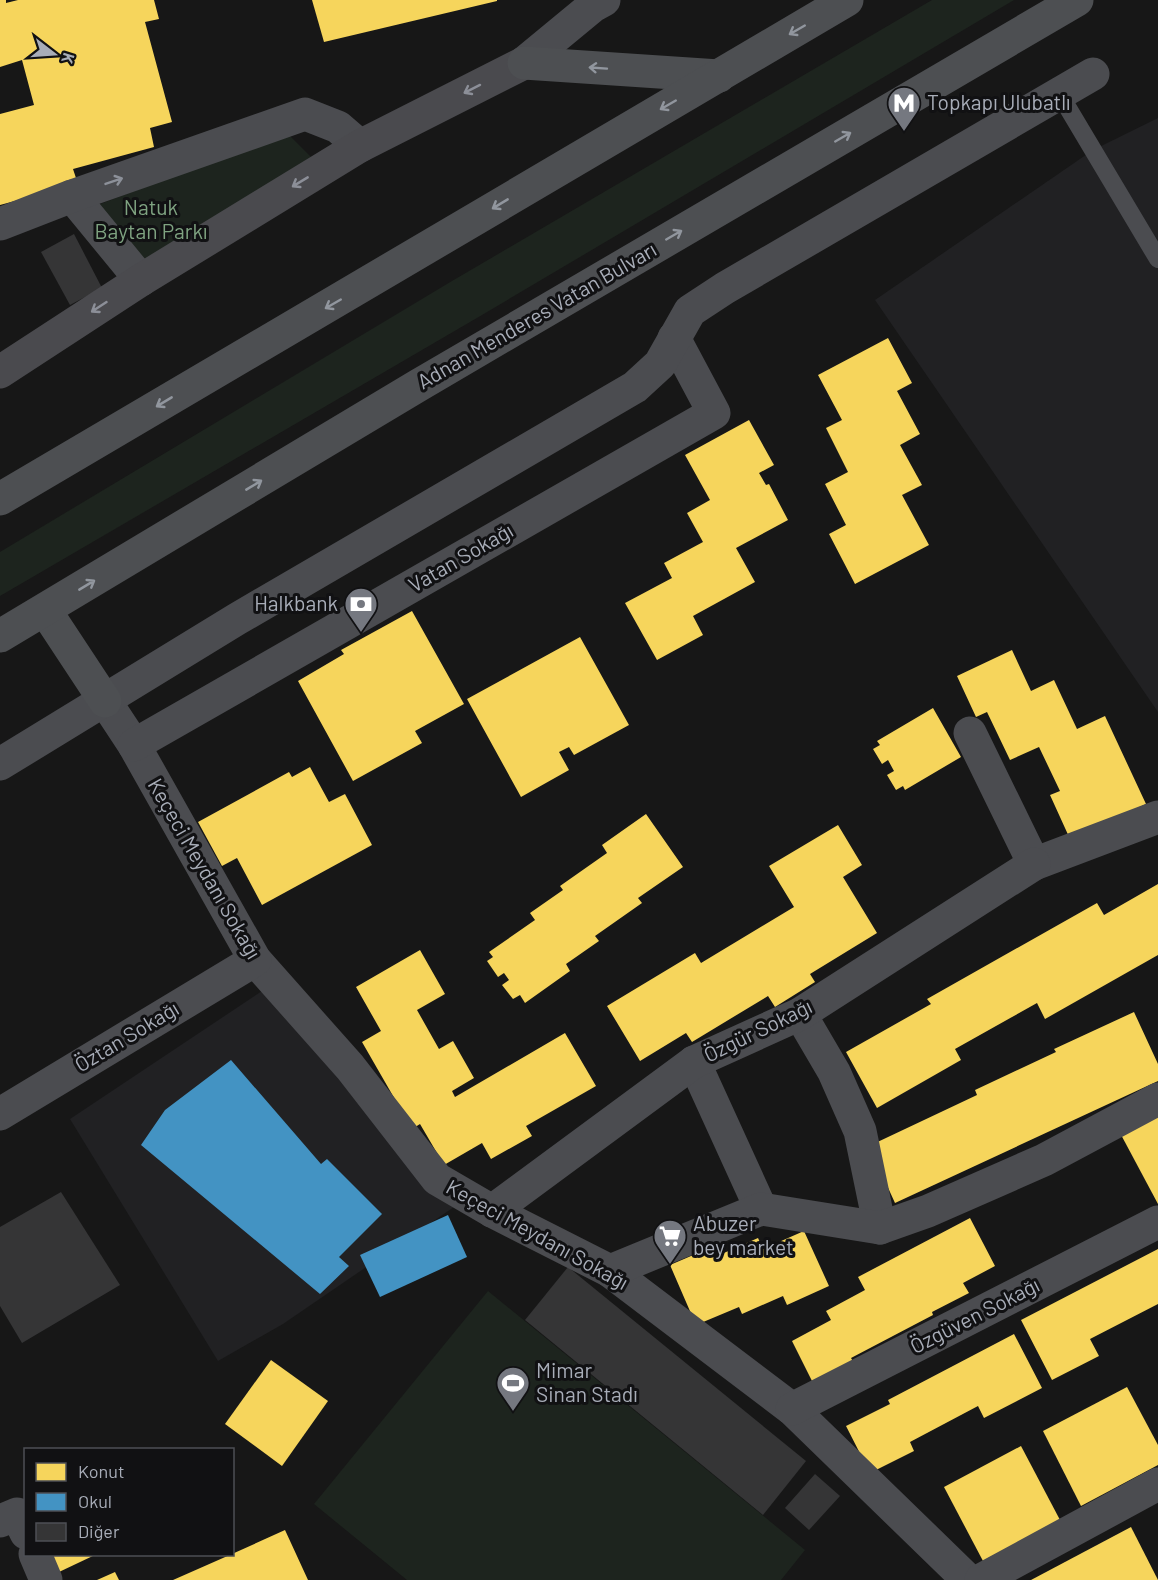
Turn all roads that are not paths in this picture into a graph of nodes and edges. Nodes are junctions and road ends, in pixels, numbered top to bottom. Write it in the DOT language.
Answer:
graph roads {
  1 [pos="604,0"];
  2 [pos="847,0"];
  3 [pos="1077,0"];
  4 [pos="524,63"];
  5 [pos="1093,74"];
  6 [pos="719,76"];
  7 [pos="1059,93"];
  8 [pos="360,146"];
  9 [pos="72,196"];
  10 [pos="0,225"];
  11 [pos="1158,259"];
  12 [pos="141,280"];
  13 [pos="674,338"];
  14 [pos="0,372"];
  15 [pos="0,499"];
  16 [pos="45,610"];
  17 [pos="0,636"];
  18 [pos="105,701"];
  19 [pos="970,733"];
  20 [pos="134,745"];
  21 [pos="0,764"];
  22 [pos="1158,817"];
  23 [pos="1034,864"];
  24 [pos="255,960"];
  25 [pos="800,1014"];
  26 [pos="694,1062"];
  27 [pos="1158,1099"];
  28 [pos="0,1114"];
  29 [pos="761,1209"];
  30 [pos="492,1211"];
  31 [pos="1158,1222"];
  32 [pos="880,1228"];
  33 [pos="610,1271"];
  34 [pos="792,1408"];
  35 [pos="1158,1484"];
  36 [pos="0,1521"];
  37 [pos="24,1529"];
  38 [pos="36,1556"];
  39 [pos="46,1580"];
  40 [pos="968,1580"];
  41 [pos="981,1580"];
  1 -- 4 [label="street"];
  2 -- 6 [label="main road, one-way"];
  16 -- 3 [label="main road, Adnan Menderes Vatan Bulvarı, one-way"];
  6 -- 4 [label="main road, one-way"];
  4 -- 8 [label="main road, one-way"];
  5 -- 7 [label="street"];
  6 -- 15 [label="main road, one-way"];
  7 -- 11 [label="lane"];
  7 -- 13 [label="street"];
  9 -- 8 [label="street, one-way"];
  8 -- 12 [label="main road, one-way"];
  9 -- 10 [label="street"];
  9 -- 12 [label="street"];
  12 -- 14 [label="main road, one-way"];
  13 -- 18 [label="street"];
  13 -- 20 [label="street, Vatan Sokağı"];
  16 -- 17 [label="main road, Adnan Menderes Vatan Bulvarı"];
  16 -- 18 [label="main road"];
  18 -- 20 [label="street, Keçeci Meydanı Sokağı"];
  18 -- 21 [label="street"];
  19 -- 23 [label="street"];
  20 -- 24 [label="street, Keçeci Meydanı Sokağı"];
  22 -- 23 [label="street, Özgür Sokağı"];
  23 -- 25 [label="street, Özgür Sokağı"];
  24 -- 28 [label="street, Öztan Sokağı"];
  24 -- 30 [label="street, Keçeci Meydanı Sokağı"];
  25 -- 26 [label="street, Özgür Sokağı"];
  25 -- 32 [label="street"];
  26 -- 29 [label="street"];
  26 -- 30 [label="street, Özgür Sokağı"];
  27 -- 32 [label="street"];
  29 -- 32 [label="street"];
  29 -- 33 [label="street"];
  30 -- 33 [label="street, Keçeci Meydanı Sokağı"];
  31 -- 34 [label="street, Özgüven Sokağı"];
  33 -- 34 [label="street, Keçeci Meydanı Sokağı"];
  34 -- 40 [label="street, Keçeci Meydanı Sokağı"];
  35 -- 41 [label="street"];
  36 -- 37 [label="street"];
  38 -- 39 [label="street"];
}
